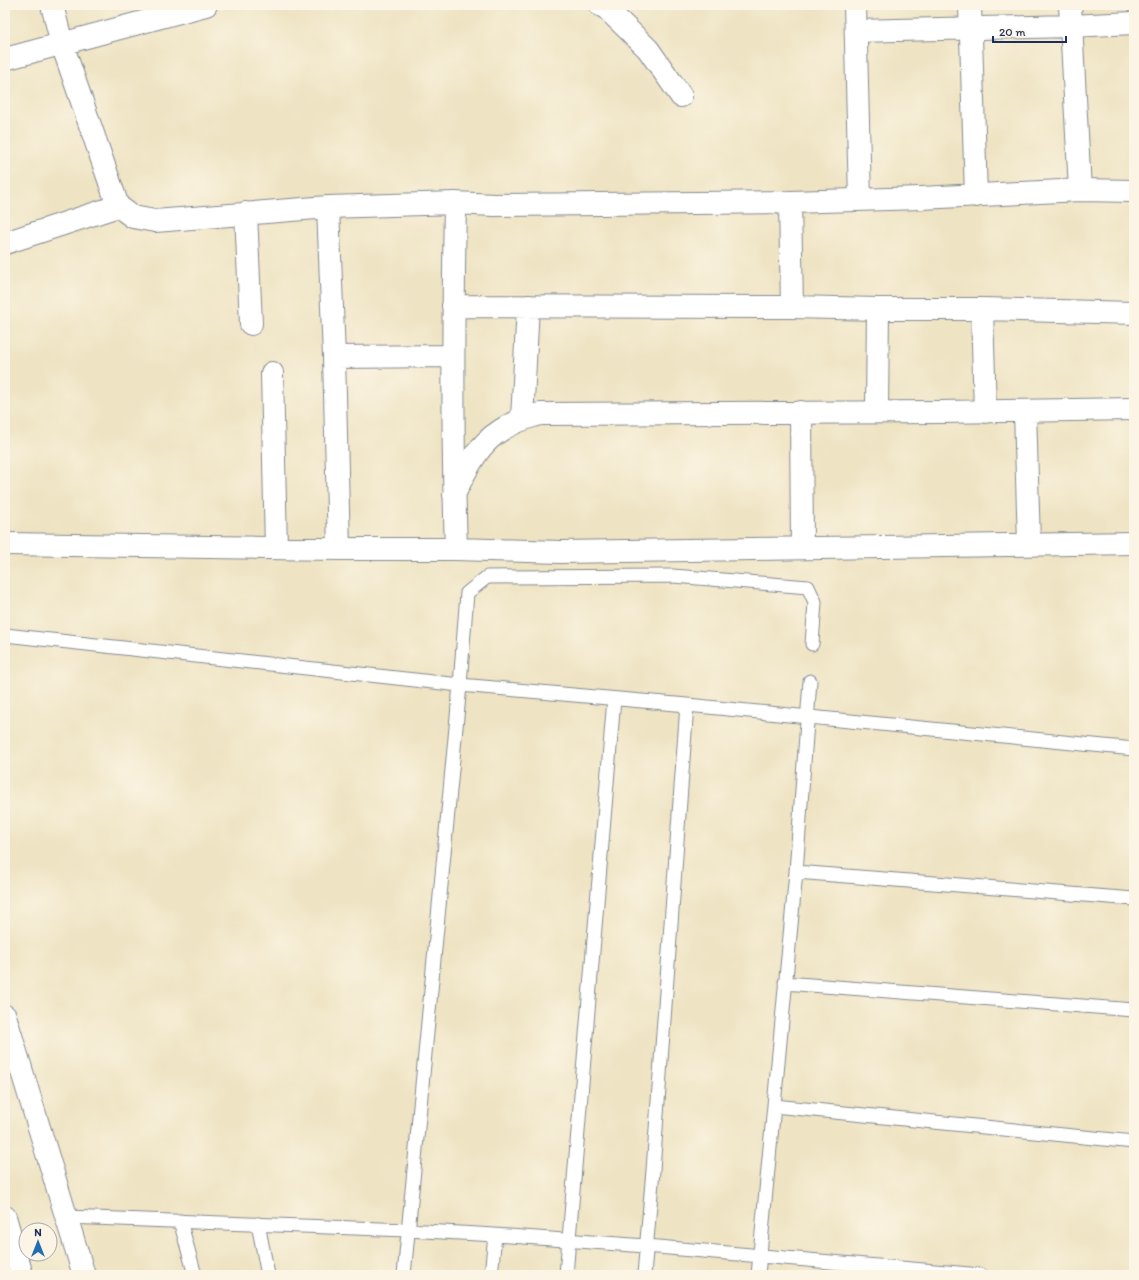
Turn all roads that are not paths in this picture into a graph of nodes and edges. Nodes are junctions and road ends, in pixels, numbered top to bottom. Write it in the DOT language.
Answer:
graph roads {
  1 [pos="52,5"];
  2 [pos="206,5"];
  3 [pos="600,5"];
  4 [pos="855,5"];
  5 [pos="970,5"];
  6 [pos="1070,15"];
  7 [pos="1134,23"];
  8 [pos="971,28"];
  9 [pos="856,31"];
  10 [pos="62,44"];
  11 [pos="5,58"];
  12 [pos="681,96"];
  13 [pos="1080,190"];
  14 [pos="1134,191"];
  15 [pos="976,196"];
  16 [pos="860,200"];
  17 [pos="454,202"];
  18 [pos="790,202"];
  19 [pos="118,206"];
  20 [pos="328,207"];
  21 [pos="246,213"];
  22 [pos="5,243"];
  23 [pos="453,306"];
  24 [pos="528,306"];
  25 [pos="792,307"];
  26 [pos="878,309"];
  27 [pos="982,309"];
  28 [pos="1134,313"];
  29 [pos="251,324"];
  30 [pos="453,356"];
  31 [pos="334,357"];
  32 [pos="272,373"];
  33 [pos="1134,410"];
  34 [pos="1025,411"];
  35 [pos="801,412"];
  36 [pos="877,412"];
  37 [pos="985,412"];
  38 [pos="522,419"];
  39 [pos="454,495"];
  40 [pos="1134,543"];
  41 [pos="5,544"];
  42 [pos="1029,544"];
  43 [pos="276,548"];
  44 [pos="802,548"];
  45 [pos="339,549"];
  46 [pos="456,549"];
  47 [pos="5,635"];
  48 [pos="812,644"];
  49 [pos="810,681"];
  50 [pos="460,685"];
  51 [pos="614,699"];
  52 [pos="687,705"];
  53 [pos="807,718"];
  54 [pos="1134,749"];
  55 [pos="796,872"];
  56 [pos="1134,900"];
  57 [pos="786,983"];
  58 [pos="1134,1010"];
  59 [pos="5,1016"];
  60 [pos="774,1106"];
  61 [pos="1134,1142"];
  62 [pos="5,1217"];
  63 [pos="67,1217"];
  64 [pos="180,1221"];
  65 [pos="258,1224"];
  66 [pos="407,1230"];
  67 [pos="495,1235"];
  68 [pos="570,1240"];
  69 [pos="646,1246"];
  70 [pos="760,1256"];
  71 [pos="22,1275"];
  72 [pos="84,1275"];
  73 [pos="195,1275"];
  74 [pos="268,1275"];
  75 [pos="404,1275"];
  76 [pos="491,1275"];
  77 [pos="566,1275"];
  78 [pos="644,1275"];
  79 [pos="758,1275"];
  80 [pos="981,1275"];
  1 -- 10 [label="main road"];
  2 -- 10 [label="main road"];
  3 -- 12 [label="main road"];
  4 -- 9 [label="main road"];
  5 -- 8 [label="main road"];
  6 -- 7 [label="main road"];
  6 -- 8 [label="main road"];
  6 -- 13 [label="main road"];
  8 -- 9 [label="main road"];
  8 -- 15 [label="main road"];
  9 -- 16 [label="main road"];
  10 -- 11 [label="main road"];
  10 -- 19 [label="main road"];
  13 -- 14 [label="main road"];
  13 -- 15 [label="main road"];
  15 -- 16 [label="main road"];
  16 -- 18 [label="main road"];
  17 -- 18 [label="main road"];
  17 -- 20 [label="main road"];
  17 -- 23 [label="main road"];
  18 -- 25 [label="main road"];
  19 -- 21 [label="main road"];
  19 -- 22 [label="main road"];
  20 -- 21 [label="main road"];
  20 -- 31 [label="main road"];
  21 -- 29 [label="main road"];
  23 -- 24 [label="main road"];
  23 -- 30 [label="main road"];
  24 -- 25 [label="main road"];
  24 -- 38 [label="main road"];
  25 -- 26 [label="main road"];
  26 -- 27 [label="main road"];
  26 -- 36 [label="main road"];
  27 -- 28 [label="main road"];
  27 -- 37 [label="main road"];
  30 -- 31 [label="main road"];
  30 -- 39 [label="main road"];
  31 -- 45 [label="main road"];
  32 -- 43 [label="main road"];
  33 -- 34 [label="main road"];
  34 -- 37 [label="main road"];
  34 -- 42 [label="main road"];
  35 -- 36 [label="main road"];
  35 -- 38 [label="main road"];
  35 -- 44 [label="main road"];
  36 -- 37 [label="main road"];
  38 -- 39 [label="main road"];
  39 -- 46 [label="main road"];
  40 -- 42 [label="main road"];
  41 -- 43 [label="main road"];
  42 -- 44 [label="main road"];
  43 -- 45 [label="main road"];
  44 -- 46 [label="main road"];
  45 -- 46 [label="main road"];
  47 -- 50 [label="lane"];
  48 -- 50 [label="lane"];
  49 -- 53 [label="lane"];
  50 -- 51 [label="lane"];
  50 -- 66 [label="lane"];
  51 -- 52 [label="lane"];
  51 -- 68 [label="lane"];
  52 -- 53 [label="lane"];
  52 -- 69 [label="lane"];
  53 -- 54 [label="lane"];
  53 -- 55 [label="lane"];
  55 -- 56 [label="lane"];
  55 -- 57 [label="lane"];
  57 -- 58 [label="lane"];
  57 -- 60 [label="lane"];
  59 -- 63 [label="main road"];
  60 -- 61 [label="lane"];
  60 -- 70 [label="lane"];
  62 -- 71 [label="main road"];
  63 -- 64 [label="lane"];
  63 -- 72 [label="main road"];
  64 -- 65 [label="lane"];
  64 -- 73 [label="lane"];
  65 -- 66 [label="lane"];
  65 -- 74 [label="lane"];
  66 -- 67 [label="lane"];
  66 -- 75 [label="lane"];
  67 -- 68 [label="lane"];
  67 -- 76 [label="lane"];
  68 -- 69 [label="lane"];
  68 -- 77 [label="lane"];
  69 -- 70 [label="lane"];
  69 -- 78 [label="lane"];
  70 -- 79 [label="lane"];
  70 -- 80 [label="lane"];
}
